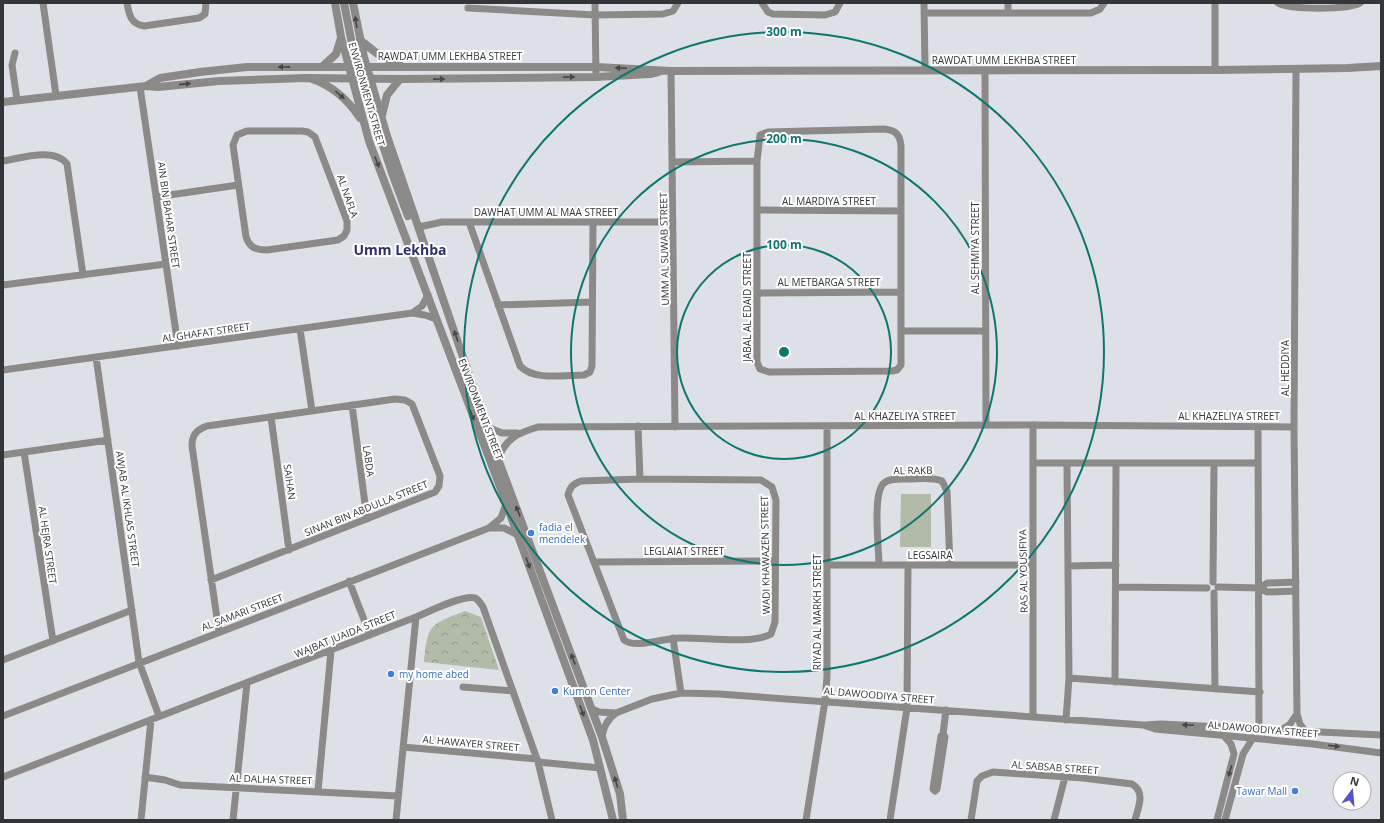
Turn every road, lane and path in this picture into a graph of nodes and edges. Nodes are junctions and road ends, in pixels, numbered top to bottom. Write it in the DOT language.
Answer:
graph roads {
  1 [pos="43,3"];
  2 [pos="127,3"];
  3 [pos="206,3"];
  4 [pos="330,3"];
  5 [pos="344,3"];
  6 [pos="353,3"];
  7 [pos="595,3"];
  8 [pos="678,3"];
  9 [pos="762,3"];
  10 [pos="840,3"];
  11 [pos="924,3"];
  12 [pos="1008,3"];
  13 [pos="1104,3"];
  14 [pos="1215,3"];
  15 [pos="1278,3"];
  16 [pos="1360,3"];
  17 [pos="336,6"];
  18 [pos="468,8"];
  19 [pos="1008,12"];
  20 [pos="924,13"];
  21 [pos="595,15"];
  22 [pos="341,37"];
  23 [pos="360,40"];
  24 [pos="15,53"];
  25 [pos="323,66"];
  26 [pos="353,66"];
  27 [pos="367,66"];
  28 [pos="406,66"];
  29 [pos="1381,66"];
  30 [pos="596,67"];
  31 [pos="1348,68"];
  32 [pos="1296,69"];
  33 [pos="924,70"];
  34 [pos="985,70"];
  35 [pos="1215,70"];
  36 [pos="660,71"];
  37 [pos="671,71"];
  38 [pos="1381,71"];
  39 [pos="596,76"];
  40 [pos="306,78"];
  41 [pos="352,78"];
  42 [pos="361,78"];
  43 [pos="370,79"];
  44 [pos="400,79"];
  45 [pos="143,86"];
  46 [pos="56,95"];
  47 [pos="17,100"];
  48 [pos="3,102"];
  49 [pos="382,120"];
  50 [pos="364,126"];
  51 [pos="3,161"];
  52 [pos="757,161"];
  53 [pos="673,162"];
  54 [pos="238,185"];
  55 [pos="156,197"];
  56 [pos="757,210"];
  57 [pos="901,211"];
  58 [pos="469,222"];
  59 [pos="593,222"];
  60 [pos="674,222"];
  61 [pos="419,227"];
  62 [pos="166,264"];
  63 [pos="83,275"];
  64 [pos="3,285"];
  65 [pos="757,292"];
  66 [pos="901,292"];
  67 [pos="428,295"];
  68 [pos="592,302"];
  69 [pos="498,305"];
  70 [pos="412,313"];
  71 [pos="436,319"];
  72 [pos="300,329"];
  73 [pos="902,331"];
  74 [pos="985,331"];
  75 [pos="178,346"];
  76 [pos="96,358"];
  77 [pos="3,370"];
  78 [pos="352,405"];
  79 [pos="312,411"];
  80 [pos="271,417"];
  81 [pos="986,425"];
  82 [pos="1033,425"];
  83 [pos="638,426"];
  84 [pos="827,426"];
  85 [pos="487,427"];
  86 [pos="676,427"];
  87 [pos="1258,427"];
  88 [pos="1294,427"];
  89 [pos="517,434"];
  90 [pos="108,440"];
  91 [pos="24,452"];
  92 [pos="3,455"];
  93 [pos="498,458"];
  94 [pos="1214,463"];
  95 [pos="1258,463"];
  96 [pos="1033,464"];
  97 [pos="1067,464"];
  98 [pos="1116,464"];
  99 [pos="640,479"];
  100 [pos="506,504"];
  101 [pos="367,520"];
  102 [pos="489,528"];
  103 [pos="518,535"];
  104 [pos="289,550"];
  105 [pos="775,561"];
  106 [pos="594,562"];
  107 [pos="828,565"];
  108 [pos="879,565"];
  109 [pos="908,565"];
  110 [pos="950,565"];
  111 [pos="1032,565"];
  112 [pos="1116,565"];
  113 [pos="1068,566"];
  114 [pos="211,580"];
  115 [pos="349,582"];
  116 [pos="1296,582"];
  117 [pos="1116,587"];
  118 [pos="1215,587"];
  119 [pos="1260,588"];
  120 [pos="1296,591"];
  121 [pos="132,610"];
  122 [pos="416,616"];
  123 [pos="218,632"];
  124 [pos="370,635"];
  125 [pos="673,638"];
  126 [pos="53,641"];
  127 [pos="331,651"];
  128 [pos="3,660"];
  129 [pos="139,662"];
  130 [pos="1069,678"];
  131 [pos="1115,682"];
  132 [pos="247,683"];
  133 [pos="463,687"];
  134 [pos="1216,688"];
  135 [pos="513,691"];
  136 [pos="1260,692"];
  137 [pos="681,693"];
  138 [pos="825,701"];
  139 [pos="906,708"];
  140 [pos="592,709"];
  141 [pos="946,710"];
  142 [pos="616,712"];
  143 [pos="1297,714"];
  144 [pos="3,716"];
  145 [pos="159,716"];
  146 [pos="1033,717"];
  147 [pos="151,720"];
  148 [pos="1066,720"];
  149 [pos="1143,725"];
  150 [pos="1247,728"];
  151 [pos="1259,729"];
  152 [pos="1280,731"];
  153 [pos="1306,732"];
  154 [pos="1381,735"];
  155 [pos="1224,736"];
  156 [pos="602,737"];
  157 [pos="1240,738"];
  158 [pos="1253,738"];
  159 [pos="403,747"];
  160 [pos="1381,753"];
  161 [pos="1234,754"];
  162 [pos="538,760"];
  163 [pos="939,761"];
  164 [pos="600,768"];
  165 [pos="3,777"];
  166 [pos="145,777"];
  167 [pos="1065,777"];
  168 [pos="237,788"];
  169 [pos="318,791"];
  170 [pos="398,796"];
  171 [pos="141,820"];
  172 [pos="233,820"];
  173 [pos="396,820"];
  174 [pos="552,820"];
  175 [pos="613,820"];
  176 [pos="624,820"];
  177 [pos="806,820"];
  178 [pos="890,820"];
  179 [pos="970,820"];
  180 [pos="1054,820"];
  181 [pos="1135,820"];
  182 [pos="1217,820"];
  183 [pos="1225,820"];
  1 -- 46 [label="street"];
  2 -- 3 [label="street"];
  4 -- 17 [label="street"];
  5 -- 26 [label="street"];
  23 -- 6 [label="street, ENVIRONMENT STREET, one-way"];
  7 -- 21 [label="street"];
  8 -- 21 [label="street"];
  9 -- 10 [label="street"];
  11 -- 20 [label="street"];
  12 -- 19 [label="street"];
  13 -- 19 [label="street"];
  14 -- 35 [label="street"];
  15 -- 16 [label="street"];
  17 -- 22 [label="street, ENVIRONMENT STREET"];
  18 -- 21 [label="street"];
  19 -- 20 [label="street"];
  20 -- 33 [label="street"];
  21 -- 30 [label="street"];
  22 -- 25 [label="street"];
  22 -- 26 [label="street, ENVIRONMENT STREET"];
  23 -- 27 [label="street, ENVIRONMENT STREET"];
  23 -- 28 [label="street"];
  24 -- 47 [label="street"];
  25 -- 26 [label="street, RAWDAT UMM LEKHBA STREET"];
  25 -- 45 [label="street, RAWDAT UMM LEKHBA STREET, one-way"];
  26 -- 27 [label="street, RAWDAT UMM LEKHBA STREET"];
  26 -- 41 [label="street, ENVIRONMENT STREET"];
  26 -- 42 [label="street"];
  26 -- 43 [label="street"];
  27 -- 28 [label="street, RAWDAT UMM LEKHBA STREET"];
  27 -- 43 [label="street, ENVIRONMENT STREET"];
  28 -- 30 [label="street, RAWDAT UMM LEKHBA STREET"];
  29 -- 31 [label="street, RAWDAT UMM LEKHBA STREET"];
  36 -- 30 [label="street, RAWDAT UMM LEKHBA STREET, one-way"];
  30 -- 39 [label="street"];
  31 -- 32 [label="street, RAWDAT UMM LEKHBA STREET"];
  31 -- 38 [label="street, RAWDAT UMM LEKHBA STREET"];
  32 -- 35 [label="street, RAWDAT UMM LEKHBA STREET"];
  32 -- 88 [label="street, AL HEDDIYA"];
  33 -- 34 [label="street, RAWDAT UMM LEKHBA STREET"];
  33 -- 37 [label="street, RAWDAT UMM LEKHBA STREET"];
  34 -- 35 [label="street, RAWDAT UMM LEKHBA STREET"];
  34 -- 74 [label="street, AL SEHMIYA STREET"];
  36 -- 37 [label="street, RAWDAT UMM LEKHBA STREET"];
  36 -- 39 [label="street, RAWDAT UMM LEKHBA STREET"];
  37 -- 53 [label="street, UMM AL SUWAB STREET"];
  44 -- 39 [label="street, RAWDAT UMM LEKHBA STREET, one-way"];
  40 -- 41 [label="street, RAWDAT UMM LEKHBA STREET"];
  45 -- 40 [label="street, RAWDAT UMM LEKHBA STREET, one-way"];
  40 -- 50 [label="street, one-way"];
  41 -- 42 [label="street, RAWDAT UMM LEKHBA STREET"];
  41 -- 50 [label="street, ENVIRONMENT STREET"];
  42 -- 43 [label="street, RAWDAT UMM LEKHBA STREET"];
  42 -- 61 [label="street"];
  43 -- 44 [label="street, RAWDAT UMM LEKHBA STREET"];
  43 -- 49 [label="street, ENVIRONMENT STREET"];
  44 -- 49 [label="street"];
  45 -- 46 [label="street, RAWDAT UMM LEKHBA STREET"];
  45 -- 55 [label="street, AIN BIN BAHAR STREET"];
  46 -- 47 [label="street, RAWDAT UMM LEKHBA STREET"];
  47 -- 48 [label="street, RAWDAT UMM LEKHBA STREET"];
  49 -- 61 [label="street, ENVIRONMENT STREET"];
  50 -- 67 [label="street, ENVIRONMENT STREET, one-way"];
  51 -- 63 [label="street"];
  52 -- 53 [label="street"];
  52 -- 56 [label="street, JABAL AL EDAID STREET"];
  52 -- 57 [label="street, JABAL AL EDAID STREET"];
  53 -- 60 [label="street, UMM AL SUWAB STREET"];
  54 -- 54 [label="street, AL NAFLA"];
  54 -- 55 [label="street"];
  55 -- 62 [label="street, AIN BIN BAHAR STREET"];
  56 -- 57 [label="street, AL MARDIYA STREET"];
  56 -- 65 [label="street, JABAL AL EDAID STREET"];
  57 -- 66 [label="street, JABAL AL EDAID STREET"];
  58 -- 59 [label="street, DAWHAT UMM AL MAA STREET"];
  58 -- 61 [label="street, DAWHAT UMM AL MAA STREET"];
  58 -- 69 [label="street"];
  59 -- 60 [label="street, DAWHAT UMM AL MAA STREET"];
  59 -- 68 [label="street"];
  60 -- 86 [label="street, UMM AL SUWAB STREET"];
  85 -- 61 [label="street, ENVIRONMENT STREET, one-way"];
  62 -- 63 [label="street"];
  62 -- 75 [label="street, AIN BIN BAHAR STREET"];
  63 -- 64 [label="street"];
  65 -- 66 [label="street, AL METBARGA STREET"];
  65 -- 73 [label="street, JABAL AL EDAID STREET"];
  66 -- 73 [label="street, JABAL AL EDAID STREET"];
  67 -- 70 [label="street"];
  67 -- 71 [label="street, ENVIRONMENT STREET"];
  68 -- 69 [label="street"];
  68 -- 69 [label="street"];
  70 -- 71 [label="street, AL GHAFAT STREET"];
  70 -- 72 [label="street, AL GHAFAT STREET"];
  71 -- 100 [label="street, ENVIRONMENT STREET, one-way"];
  72 -- 75 [label="street, AL GHAFAT STREET"];
  72 -- 79 [label="street"];
  73 -- 74 [label="street"];
  74 -- 81 [label="street, AL SEHMIYA STREET"];
  75 -- 76 [label="street, AL GHAFAT STREET"];
  76 -- 77 [label="street, AL GHAFAT STREET"];
  76 -- 90 [label="street, AWJAB AL IKHLAS STREET"];
  78 -- 79 [label="street, SINAN BIN ABDULLA STREET"];
  78 -- 101 [label="street, LABDA"];
  78 -- 101 [label="street, SINAN BIN ABDULLA STREET"];
  79 -- 80 [label="street, SINAN BIN ABDULLA STREET"];
  80 -- 104 [label="street, SAIHAN"];
  80 -- 114 [label="street, SINAN BIN ABDULLA STREET"];
  81 -- 82 [label="street, AL KHAZELIYA STREET"];
  81 -- 84 [label="street, AL KHAZELIYA STREET"];
  82 -- 87 [label="street, AL KHAZELIYA STREET"];
  82 -- 96 [label="street, RAS AL YOUSIFIYA"];
  83 -- 86 [label="street, AL KHAZELIYA STREET"];
  83 -- 89 [label="street, AL KHAZELIYA STREET"];
  83 -- 99 [label="street"];
  84 -- 86 [label="street, AL KHAZELIYA STREET"];
  84 -- 107 [label="street, RIYAD AL MARKH STREET"];
  85 -- 89 [label="street, AL KHAZELIYA STREET"];
  85 -- 93 [label="street, ENVIRONMENT STREET"];
  87 -- 88 [label="street, AL KHAZELIYA STREET"];
  87 -- 95 [label="street"];
  88 -- 116 [label="street, AL HEDDIYA"];
  89 -- 93 [label="street, AL KHAZELIYA STREET"];
  90 -- 91 [label="street"];
  90 -- 121 [label="street, AWJAB AL IKHLAS STREET"];
  91 -- 92 [label="street"];
  91 -- 126 [label="street, AL HEJRA STREET"];
  140 -- 93 [label="street, ENVIRONMENT STREET, one-way"];
  94 -- 95 [label="street"];
  94 -- 98 [label="street"];
  94 -- 118 [label="street"];
  95 -- 119 [label="street"];
  96 -- 97 [label="street"];
  96 -- 111 [label="street, RAS AL YOUSIFIYA"];
  97 -- 98 [label="street"];
  97 -- 113 [label="street"];
  98 -- 112 [label="street"];
  99 -- 105 [label="street, WADI KHAWAZEN STREET"];
  99 -- 106 [label="street, WADI KHAWAZEN STREET"];
  100 -- 102 [label="street, AL SAMARI STREET"];
  100 -- 103 [label="street, ENVIRONMENT STREET"];
  101 -- 104 [label="street, SINAN BIN ABDULLA STREET"];
  102 -- 103 [label="street, AL SAMARI STREET"];
  102 -- 115 [label="street, AL SAMARI STREET"];
  103 -- 164 [label="street, ENVIRONMENT STREET, one-way"];
  104 -- 114 [label="street, SINAN BIN ABDULLA STREET"];
  105 -- 106 [label="street, LEGLAIAT STREET"];
  105 -- 125 [label="street, WADI KHAWAZEN STREET"];
  106 -- 125 [label="street, WADI KHAWAZEN STREET"];
  107 -- 108 [label="street, LEGSAIRA"];
  107 -- 138 [label="street, RIYAD AL MARKH STREET"];
  108 -- 109 [label="street, LEGSAIRA"];
  108 -- 110 [label="street, AL RAKB"];
  109 -- 110 [label="street, LEGSAIRA"];
  109 -- 139 [label="street"];
  110 -- 111 [label="street, LEGSAIRA"];
  111 -- 146 [label="street, RAS AL YOUSIFIYA"];
  112 -- 113 [label="street"];
  112 -- 117 [label="street"];
  113 -- 130 [label="street"];
  114 -- 123 [label="street, SINAN BIN ABDULLA STREET"];
  115 -- 123 [label="street, AL SAMARI STREET"];
  115 -- 124 [label="street"];
  116 -- 119 [label="street"];
  116 -- 120 [label="street, AL HEDDIYA"];
  117 -- 118 [label="street"];
  117 -- 131 [label="street"];
  118 -- 119 [label="street"];
  118 -- 134 [label="street"];
  119 -- 120 [label="street"];
  119 -- 136 [label="street"];
  120 -- 143 [label="street, AL HEDDIYA"];
  121 -- 126 [label="street"];
  121 -- 129 [label="street, AWJAB AL IKHLAS STREET"];
  122 -- 124 [label="street, WAJBAT JUAIDA STREET"];
  122 -- 135 [label="street, WAJBAT JUAIDA STREET"];
  122 -- 159 [label="street"];
  123 -- 129 [label="street, AL SAMARI STREET"];
  124 -- 127 [label="street, WAJBAT JUAIDA STREET"];
  125 -- 137 [label="street"];
  126 -- 128 [label="street"];
  127 -- 132 [label="street, WAJBAT JUAIDA STREET"];
  127 -- 169 [label="street"];
  129 -- 144 [label="street, AL SAMARI STREET"];
  129 -- 145 [label="street, AWJAB AL IKHLAS STREET"];
  130 -- 131 [label="street"];
  130 -- 148 [label="street"];
  131 -- 134 [label="street"];
  132 -- 145 [label="street, WAJBAT JUAIDA STREET"];
  132 -- 168 [label="street"];
  133 -- 135 [label="street"];
  134 -- 136 [label="street"];
  135 -- 162 [label="street, WAJBAT JUAIDA STREET"];
  136 -- 151 [label="street"];
  137 -- 138 [label="street, AL DAWOODIYA STREET"];
  137 -- 142 [label="street, AL DAWOODIYA STREET"];
  138 -- 139 [label="street, AL DAWOODIYA STREET"];
  138 -- 177 [label="street, RIYAD AL MARKH STREET"];
  139 -- 141 [label="street, AL DAWOODIYA STREET"];
  139 -- 178 [label="street"];
  140 -- 142 [label="street, AL DAWOODIYA STREET"];
  140 -- 156 [label="street, ENVIRONMENT STREET"];
  141 -- 146 [label="street, AL DAWOODIYA STREET"];
  141 -- 163 [label="street"];
  142 -- 156 [label="street"];
  143 -- 152 [label="street"];
  143 -- 153 [label="street, AL HEDDIYA"];
  145 -- 147 [label="street, WAJBAT JUAIDA STREET"];
  146 -- 148 [label="street, AL DAWOODIYA STREET"];
  147 -- 165 [label="street, WAJBAT JUAIDA STREET"];
  147 -- 166 [label="street"];
  148 -- 149 [label="street, AL DAWOODIYA STREET"];
  150 -- 149 [label="street, AL DAWOODIYA STREET, one-way"];
  149 -- 155 [label="street, AL DAWOODIYA STREET"];
  150 -- 151 [label="street, AL DAWOODIYA STREET"];
  150 -- 157 [label="street"];
  151 -- 152 [label="street, AL DAWOODIYA STREET"];
  152 -- 153 [label="street, AL DAWOODIYA STREET"];
  153 -- 154 [label="street, AL DAWOODIYA STREET"];
  155 -- 157 [label="street, AL DAWOODIYA STREET"];
  155 -- 161 [label="street"];
  176 -- 156 [label="street, ENVIRONMENT STREET, one-way"];
  157 -- 158 [label="street, AL DAWOODIYA STREET"];
  157 -- 161 [label="street"];
  158 -- 160 [label="street, AL DAWOODIYA STREET, one-way"];
  158 -- 183 [label="street"];
  159 -- 162 [label="street, AL HAWAYER STREET"];
  159 -- 170 [label="street"];
  161 -- 182 [label="street, one-way"];
  162 -- 164 [label="street, AL HAWAYER STREET"];
  162 -- 174 [label="street, WAJBAT JUAIDA STREET"];
  164 -- 175 [label="street, ENVIRONMENT STREET"];
  166 -- 168 [label="street, AL DALHA STREET"];
  166 -- 171 [label="street"];
  167 -- 179 [label="street, AL SABSAB STREET"];
  167 -- 180 [label="street"];
  167 -- 181 [label="street, AL SABSAB STREET"];
  168 -- 169 [label="street, AL DALHA STREET"];
  168 -- 172 [label="street"];
  169 -- 170 [label="street, AL DALHA STREET"];
  170 -- 173 [label="street"];
}
